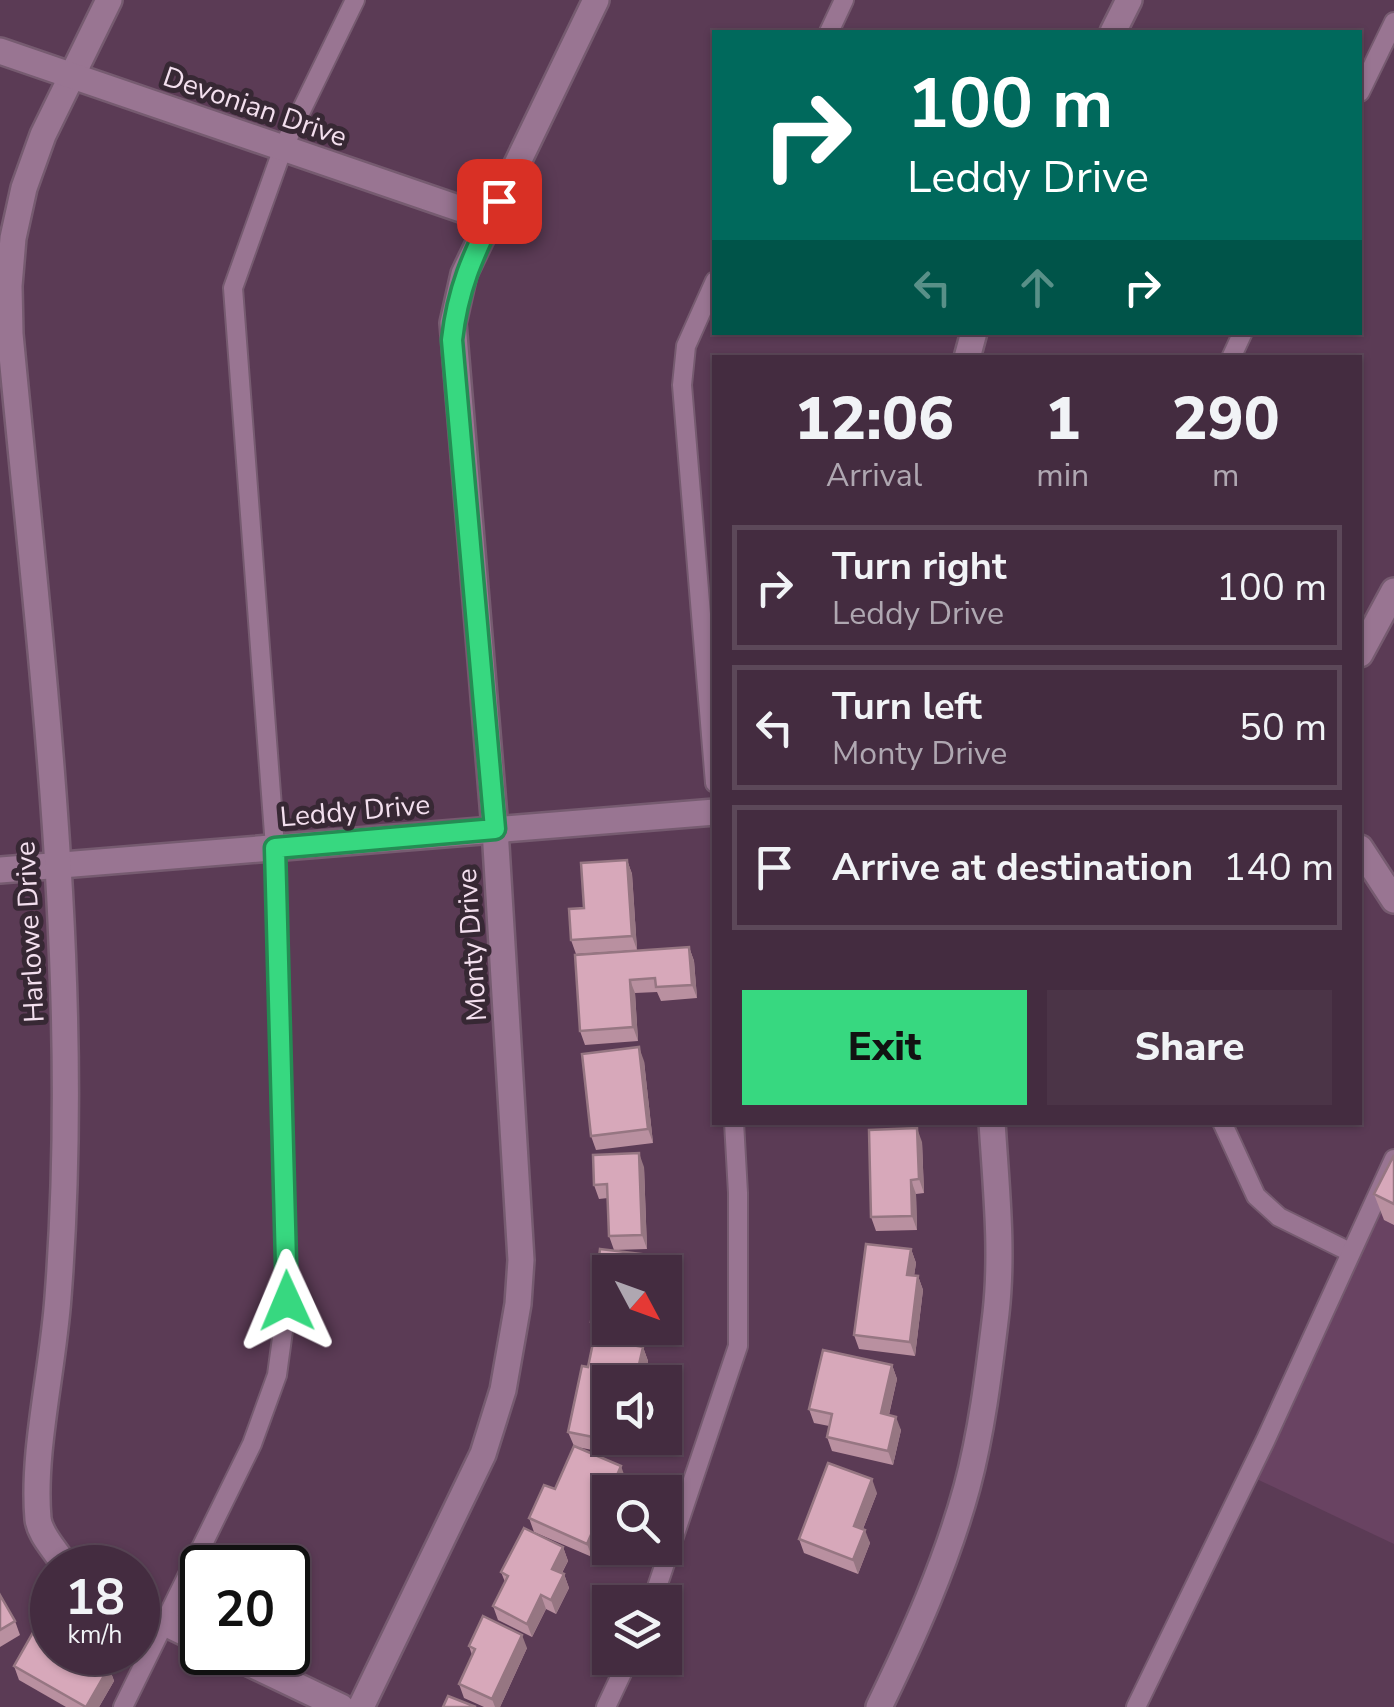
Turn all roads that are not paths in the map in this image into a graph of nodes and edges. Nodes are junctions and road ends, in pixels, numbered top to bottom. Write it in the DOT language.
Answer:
graph roads {
  1 [pos="110,0"];
  2 [pos="355,0"];
  3 [pos="596,0"];
  4 [pos="844,0"];
  5 [pos="1128,0"];
  6 [pos="1394,22"];
  7 [pos="829,30"];
  8 [pos="1114,30"];
  9 [pos="0,51"];
  10 [pos="73,76"];
  11 [pos="1362,88"];
  12 [pos="283,148"];
  13 [pos="490,219"];
  14 [pos="712,288"];
  15 [pos="1394,592"];
  16 [pos="1362,650"];
  17 [pos="712,747"];
  18 [pos="712,812"];
  19 [pos="495,829"];
  20 [pos="275,848"];
  21 [pos="1362,851"];
  22 [pos="58,866"];
  23 [pos="0,870"];
  24 [pos="1394,900"];
  25 [pos="734,1125"];
  26 [pos="992,1125"];
  27 [pos="1223,1125"];
  28 [pos="1394,1159"];
  29 [pos="1350,1252"];
  30 [pos="51,1545"];
  31 [pos="658,1585"];
  32 [pos="160,1621"];
  33 [pos="163,1622"];
  34 [pos="180,1630"];
  35 [pos="274,1675"];
  36 [pos="621,1675"];
  37 [pos="123,1707"];
  38 [pos="341,1707"];
  39 [pos="361,1707"];
  40 [pos="606,1707"];
  41 [pos="880,1707"];
  42 [pos="1136,1707"];
  1 -- 10 [label="street, Harlowe Drive"];
  2 -- 12 [label="lane"];
  3 -- 13 [label="street, Monty Drive"];
  4 -- 7 [label="lane"];
  5 -- 8 [label="street"];
  6 -- 11 [label="lane"];
  9 -- 10 [label="street, Devonian Drive"];
  10 -- 12 [label="street, Devonian Drive"];
  10 -- 22 [label="street, Harlowe Drive"];
  12 -- 13 [label="street, Devonian Drive"];
  12 -- 20 [label="lane"];
  13 -- 19 [label="street, Monty Drive"];
  14 -- 17 [label="lane"];
  15 -- 16 [label="street"];
  18 -- 19 [label="street, Leddy Drive"];
  19 -- 20 [label="street, Leddy Drive"];
  19 -- 39 [label="street, Monty Drive"];
  20 -- 22 [label="street, Leddy Drive"];
  20 -- 33 [label="lane"];
  21 -- 24 [label="street"];
  22 -- 23 [label="street, Leddy Drive"];
  22 -- 30 [label="street, Harlowe Drive"];
  25 -- 31 [label="lane"];
  26 -- 41 [label="street"];
  27 -- 29 [label="lane"];
  28 -- 29 [label="lane"];
  29 -- 42 [label="lane"];
  32 -- 33 [label="street"];
  33 -- 34 [label="street"];
  33 -- 37 [label="lane"];
  35 -- 38 [label="street"];
  36 -- 40 [label="lane"];
}
